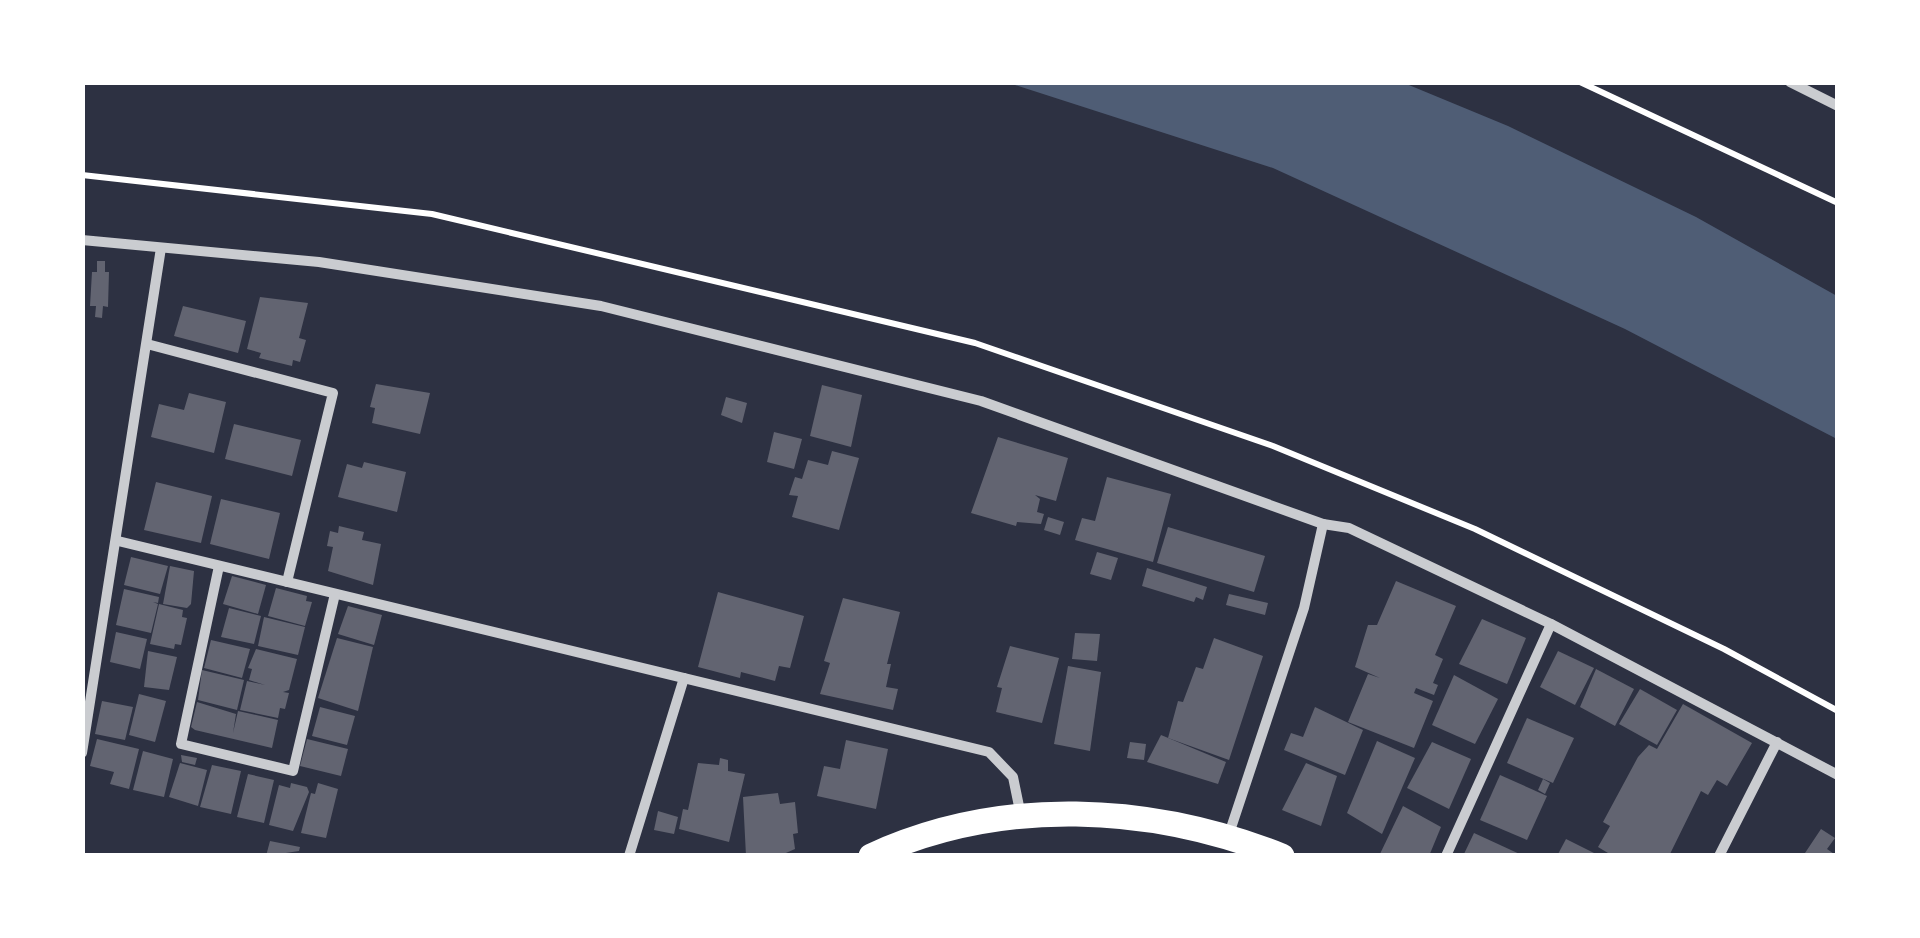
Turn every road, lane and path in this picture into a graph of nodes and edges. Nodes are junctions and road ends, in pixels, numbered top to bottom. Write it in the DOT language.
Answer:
graph roads {
  1 [pos="1580,82"];
  2 [pos="1790,82"];
  3 [pos="1838,106"];
  4 [pos="1838,203"];
  5 [pos="82,240"];
  6 [pos="161,248"];
  7 [pos="147,344"];
  8 [pos="1323,524"];
  9 [pos="118,540"];
  10 [pos="218,566"];
  11 [pos="287,582"];
  12 [pos="335,594"];
  13 [pos="1551,624"];
  14 [pos="684,678"];
  15 [pos="1777,742"];
  16 [pos="82,752"];
  17 [pos="1838,775"];
  18 [pos="1021,817"];
  19 [pos="1229,834"];
  20 [pos="629,856"];
  21 [pos="871,856"];
  22 [pos="1282,856"];
  23 [pos="1446,856"];
  24 [pos="1719,856"];
  1 -- 4 [label="path"];
  2 -- 3 [label="street"];
  5 -- 6 [label="street"];
  6 -- 7 [label="street"];
  6 -- 8 [label="street"];
  7 -- 9 [label="street"];
  7 -- 11 [label="street"];
  8 -- 13 [label="street"];
  8 -- 19 [label="street"];
  9 -- 10 [label="street"];
  9 -- 16 [label="street"];
  10 -- 11 [label="street"];
  10 -- 12 [label="street"];
  11 -- 12 [label="street"];
  12 -- 14 [label="street"];
  13 -- 15 [label="street"];
  13 -- 23 [label="street"];
  14 -- 18 [label="street"];
  14 -- 20 [label="street"];
  15 -- 17 [label="street"];
  15 -- 24 [label="street"];
  18 -- 19 [label="main road"];
  18 -- 21 [label="main road"];
  19 -- 22 [label="main road"];
}
